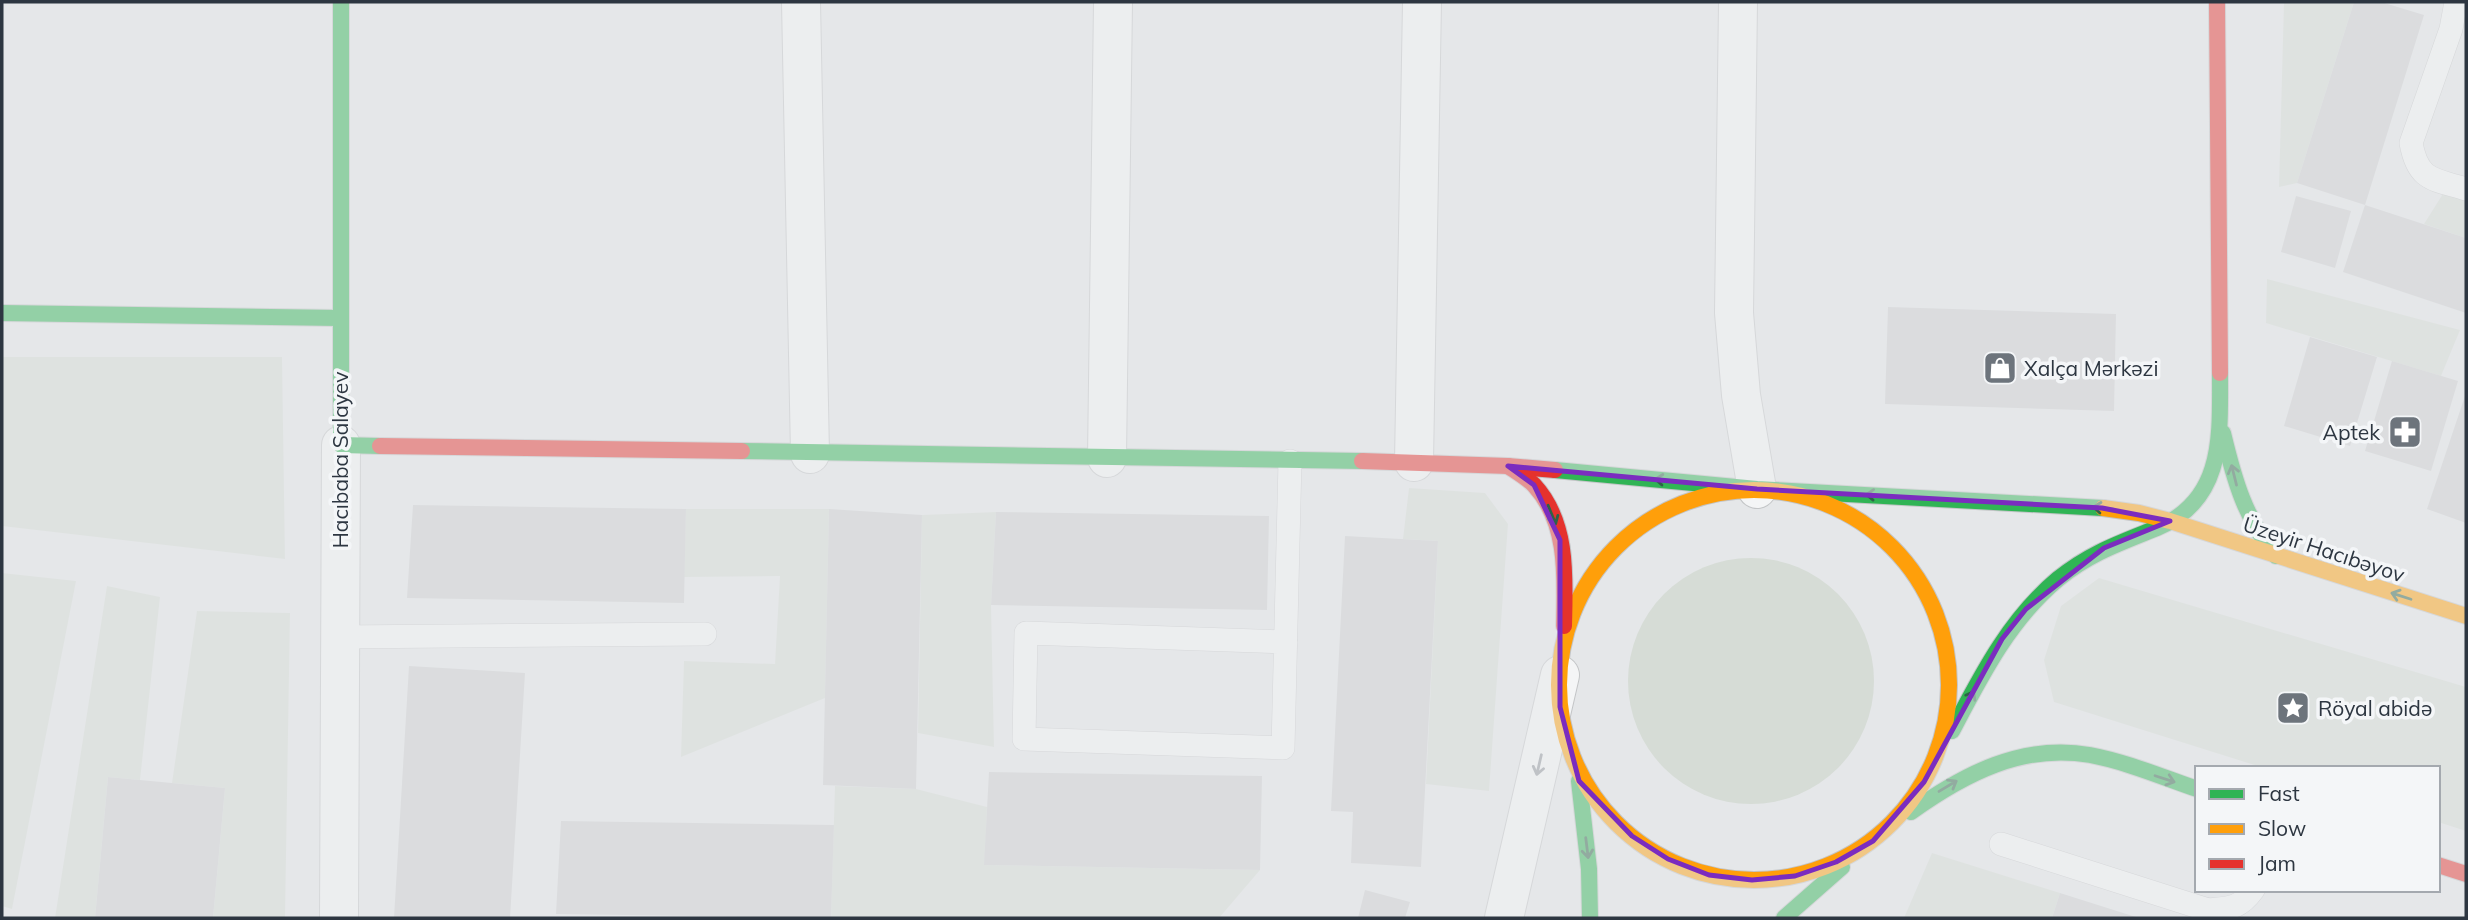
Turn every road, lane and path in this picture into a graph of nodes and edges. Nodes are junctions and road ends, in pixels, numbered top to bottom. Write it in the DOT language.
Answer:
graph roads {
  1 [pos="341,2"];
  2 [pos="801,2"];
  3 [pos="1113,2"];
  4 [pos="1422,2"];
  5 [pos="1738,2"];
  6 [pos="2217,2"];
  7 [pos="2456,2"];
  8 [pos="2458,31"];
  9 [pos="2466,189"];
  10 [pos="2,313"];
  11 [pos="340,318"];
  12 [pos="2220,421"];
  13 [pos="341,445"];
  14 [pos="810,454"];
  15 [pos="1107,458"];
  16 [pos="1290,461"];
  17 [pos="1414,462"];
  18 [pos="1508,466"];
  19 [pos="1757,489"];
  20 [pos="2170,521"];
  21 [pos="2276,556"];
  22 [pos="2466,616"];
  23 [pos="705,634"];
  24 [pos="339,637"];
  25 [pos="1286,642"];
  26 [pos="1562,658"];
  27 [pos="1579,780"];
  28 [pos="1924,782"];
  29 [pos="2195,788"];
  30 [pos="1873,841"];
  31 [pos="2001,844"];
  32 [pos="2440,866"];
  33 [pos="2466,874"];
  34 [pos="2252,892"];
  35 [pos="339,918"];
  36 [pos="1504,918"];
  37 [pos="1590,918"];
  38 [pos="1784,918"];
  1 -- 11 [label="main road, Hacıbaba Salayev"];
  2 -- 14 [label="street"];
  3 -- 15 [label="street"];
  4 -- 17 [label="street"];
  5 -- 19 [label="street"];
  6 -- 12 [label="main road"];
  7 -- 8 [label="lane"];
  8 -- 9 [label="lane"];
  10 -- 11 [label="main road"];
  11 -- 13 [label="main road, Hacıbaba Salayev"];
  12 -- 20 [label="main road"];
  21 -- 12 [label="main road, one-way"];
  13 -- 14 [label="main road"];
  13 -- 24 [label="street, Hacıbaba Salayev"];
  14 -- 15 [label="main road"];
  15 -- 16 [label="main road"];
  16 -- 17 [label="main road"];
  16 -- 25 [label="lane"];
  17 -- 18 [label="main road"];
  19 -- 18 [label="main road, one-way"];
  18 -- 26 [label="main road, one-way"];
  20 -- 19 [label="main road, Üzeyir Hacıbəyov, one-way"];
  19 -- 26 [label="main road"];
  19 -- 28 [label="main road"];
  20 -- 21 [label="main road, Üzeyir Hacıbəyov"];
  28 -- 20 [label="main road, one-way"];
  22 -- 21 [label="main road, Üzeyir Hacıbəyov, one-way"];
  23 -- 24 [label="lane"];
  24 -- 35 [label="street, Hacıbaba Salayev"];
  25 -- 25 [label="lane"];
  26 -- 27 [label="main road"];
  26 -- 36 [label="street, one-way"];
  27 -- 30 [label="main road"];
  27 -- 37 [label="main road, one-way"];
  28 -- 30 [label="main road"];
  30 -- 29 [label="main road, one-way"];
  30 -- 38 [label="main road"];
  31 -- 34 [label="lane"];
  32 -- 33 [label="main road"];
}
